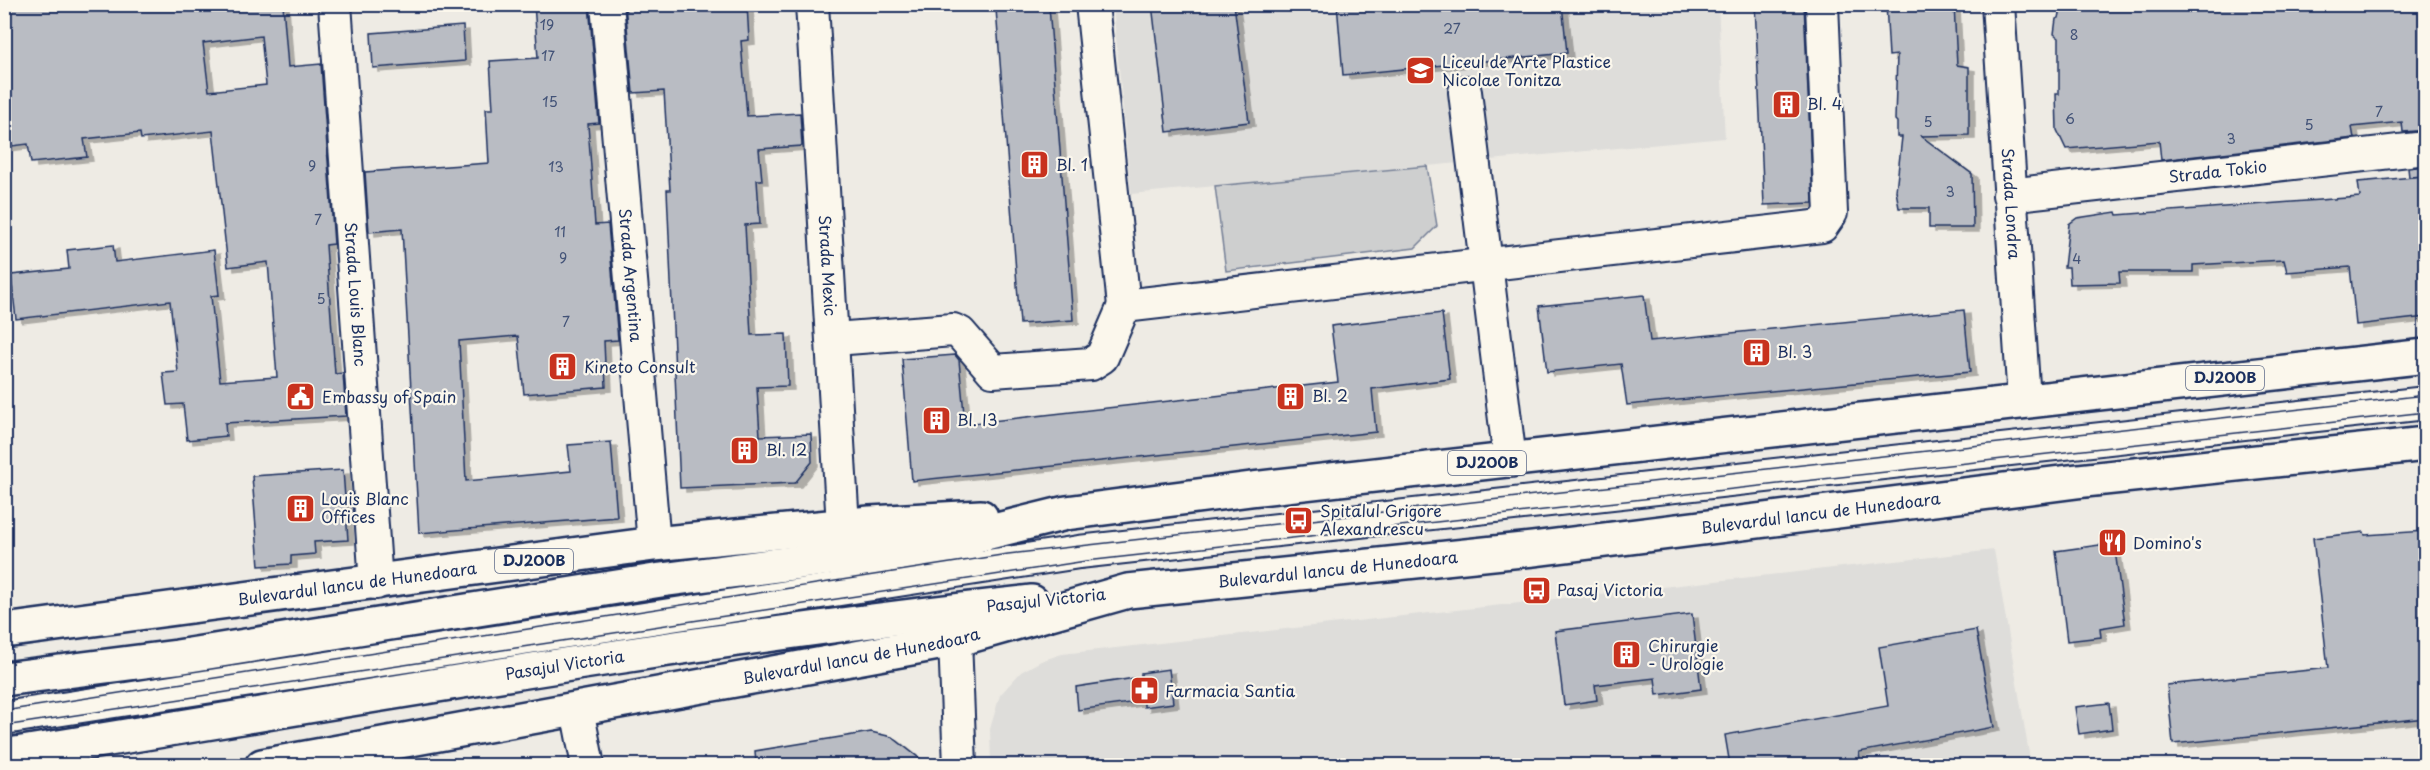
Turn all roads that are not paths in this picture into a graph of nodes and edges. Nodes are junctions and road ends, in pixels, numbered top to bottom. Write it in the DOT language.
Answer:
graph roads {
  1 [pos="335,4"];
  2 [pos="607,4"];
  3 [pos="812,4"];
  4 [pos="1092,4"];
  5 [pos="1822,4"];
  6 [pos="1998,4"];
  7 [pos="1465,92"];
  8 [pos="2426,148"];
  9 [pos="2009,195"];
  10 [pos="1485,265"];
  11 [pos="1124,306"];
  12 [pos="834,339"];
  13 [pos="2426,356"];
  14 [pos="2024,401"];
  15 [pos="2426,403"];
  16 [pos="2426,444"];
  17 [pos="1510,461"];
  18 [pos="844,541"];
  19 [pos="654,544"];
  20 [pos="376,583"];
  21 [pos="1128,591"];
  22 [pos="4,631"];
  23 [pos="954,640"];
  24 [pos="4,679"];
  25 [pos="577,710"];
  26 [pos="4,718"];
  27 [pos="4,756"];
  28 [pos="262,765"];
  29 [pos="588,765"];
  30 [pos="960,765"];
  1 -- 20 [label="street, Strada Louis Blanc"];
  2 -- 19 [label="street, Strada Argentina"];
  3 -- 12 [label="street, Strada Mexic"];
  4 -- 11 [label="street"];
  5 -- 10 [label="street"];
  6 -- 9 [label="street, Strada Londra"];
  7 -- 10 [label="street"];
  8 -- 9 [label="street, Strada Tokio"];
  9 -- 14 [label="street, Strada Londra"];
  10 -- 11 [label="street"];
  10 -- 17 [label="street"];
  11 -- 12 [label="street"];
  12 -- 18 [label="street, Strada Mexic"];
  13 -- 14 [label="main road, Bulevardul Iancu de Hunedoara / DJ200B"];
  14 -- 17 [label="main road, Bulevardul Iancu de Hunedoara / DJ200B"];
  15 -- 26 [label="street, Pasajul Victoria"];
  16 -- 21 [label="main road, Bulevardul Iancu de Hunedoara"];
  17 -- 18 [label="main road, Bulevardul Iancu de Hunedoara / DJ200B"];
  18 -- 19 [label="main road, Bulevardul Iancu de Hunedoara / DJ200B"];
  18 -- 24 [label="main road"];
  19 -- 20 [label="main road, Bulevardul Iancu de Hunedoara / DJ200B"];
  20 -- 22 [label="main road, Bulevardul Iancu de Hunedoara / DJ200B"];
  21 -- 23 [label="main road, Bulevardul Iancu de Hunedoara"];
  21 -- 27 [label="main road, Pasajul Victoria"];
  23 -- 25 [label="main road, Bulevardul Iancu de Hunedoara"];
  23 -- 30 [label="street"];
  25 -- 28 [label="main road, Bulevardul Iancu de Hunedoara"];
  25 -- 29 [label="street"];
}
